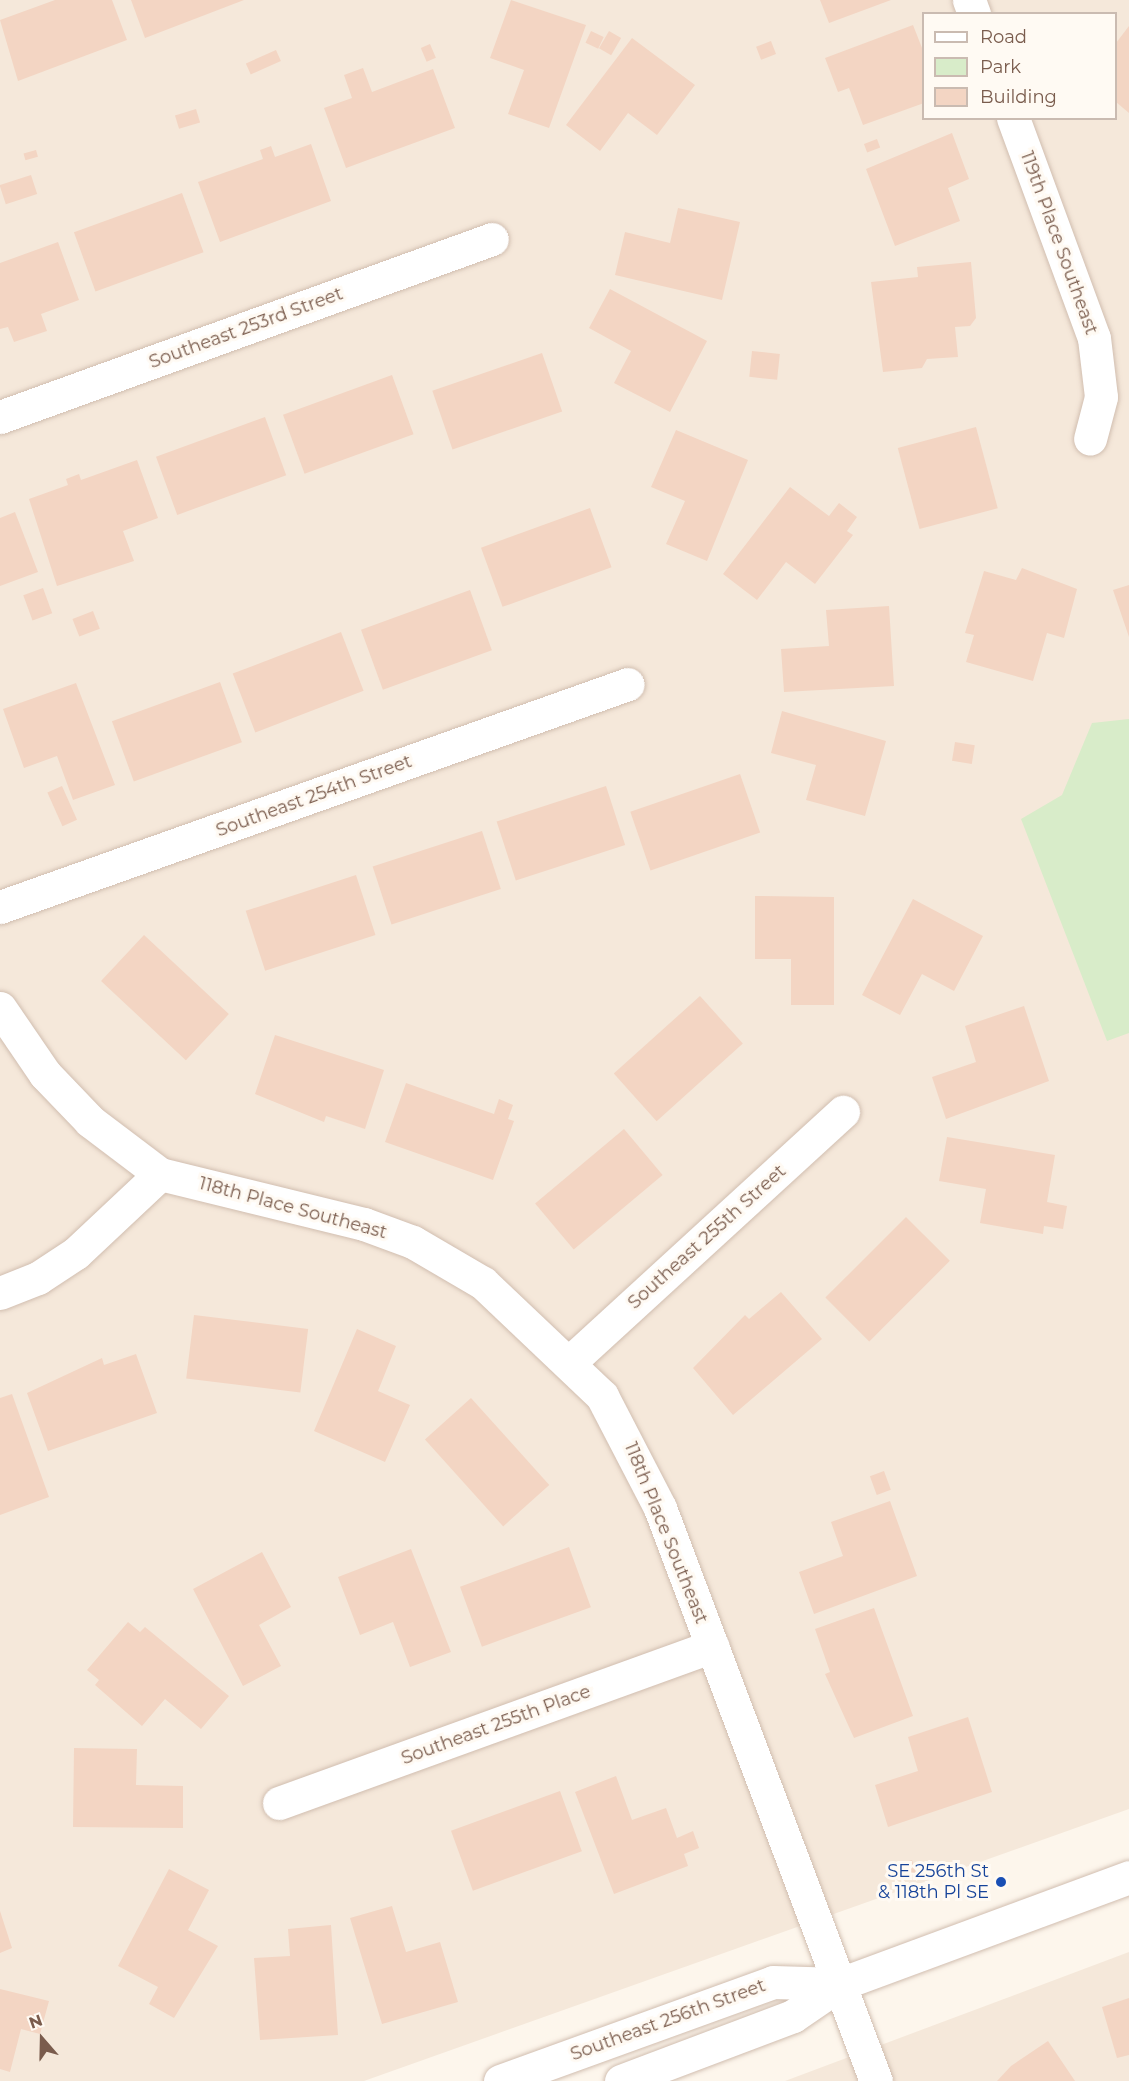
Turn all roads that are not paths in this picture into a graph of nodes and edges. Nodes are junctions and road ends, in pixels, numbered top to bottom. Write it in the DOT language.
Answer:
graph roads {
  1 [pos="1014,120"];
  2 [pos="492,238"];
  3 [pos="0,417"];
  4 [pos="1090,440"];
  5 [pos="628,684"];
  6 [pos="0,907"];
  7 [pos="0,1008"];
  8 [pos="843,1112"];
  9 [pos="160,1174"];
  10 [pos="0,1293"];
  11 [pos="571,1361"];
  12 [pos="712,1646"];
  13 [pos="279,1803"];
  14 [pos="1129,1877"];
  15 [pos="840,1984"];
  16 [pos="500,2081"];
  17 [pos="621,2081"];
  18 [pos="876,2081"];
  1 -- 4 [label="street, 119th Place Southeast"];
  2 -- 3 [label="street, Southeast 253rd Street"];
  5 -- 6 [label="street, Southeast 254th Street"];
  7 -- 9 [label="street"];
  8 -- 11 [label="street, Southeast 255th Street"];
  9 -- 10 [label="street"];
  9 -- 11 [label="street, 118th Place Southeast"];
  11 -- 12 [label="street, 118th Place Southeast"];
  12 -- 13 [label="street, Southeast 255th Place"];
  12 -- 15 [label="street, 118th Place Southeast"];
  14 -- 15 [label="street, Southeast 256th Street"];
  15 -- 16 [label="street, Southeast 256th Street"];
  15 -- 17 [label="street, Southeast 256th Street"];
  15 -- 18 [label="street, 118th Place Southeast"];
}
